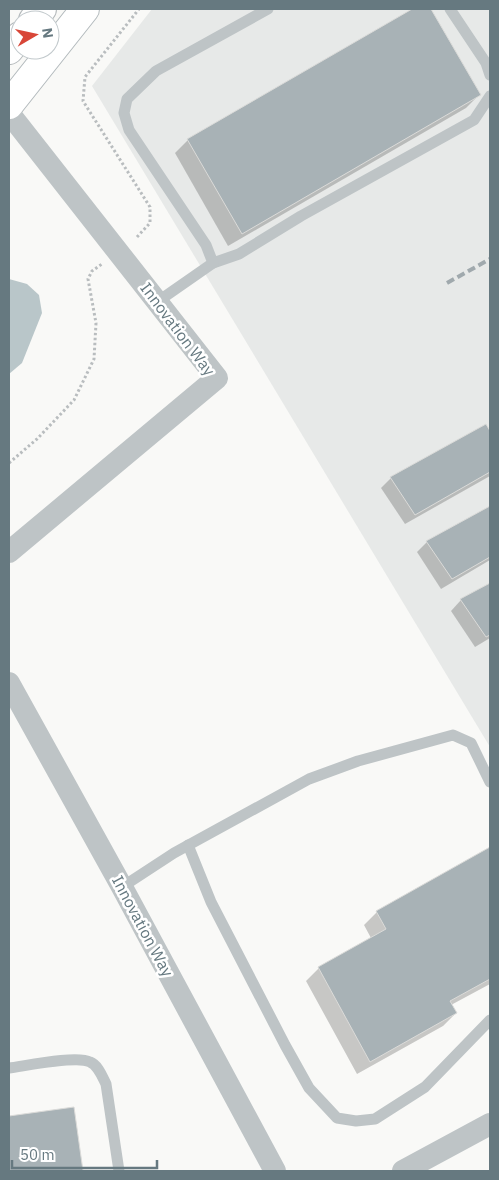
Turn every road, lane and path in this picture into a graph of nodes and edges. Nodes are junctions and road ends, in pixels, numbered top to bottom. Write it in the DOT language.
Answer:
graph roads {
  1 [pos="85,9"];
  2 [pos="268,9"];
  3 [pos="450,9"];
  4 [pos="490,75"];
  5 [pos="490,96"];
  6 [pos="9,105"];
  7 [pos="9,113"];
  8 [pos="213,263"];
  9 [pos="102,264"];
  10 [pos="158,302"];
  11 [pos="9,463"];
  12 [pos="9,552"];
  13 [pos="9,683"];
  14 [pos="490,782"];
  15 [pos="188,846"];
  16 [pos="122,886"];
  17 [pos="490,1020"];
  18 [pos="9,1068"];
  19 [pos="490,1124"];
  20 [pos="119,1171"];
  21 [pos="275,1171"];
  22 [pos="404,1171"];
  1 -- 6 [label="main road"];
  2 -- 8 [label="lane"];
  3 -- 4 [label="lane"];
  5 -- 8 [label="lane"];
  7 -- 10 [label="street, Innovation Way"];
  8 -- 10 [label="lane"];
  9 -- 11 [label="path"];
  10 -- 12 [label="street, Innovation Way"];
  13 -- 16 [label="street, Innovation Way"];
  14 -- 15 [label="lane"];
  15 -- 16 [label="lane"];
  15 -- 17 [label="lane"];
  16 -- 21 [label="street, Innovation Way"];
  18 -- 20 [label="lane"];
  19 -- 22 [label="street"];
}
